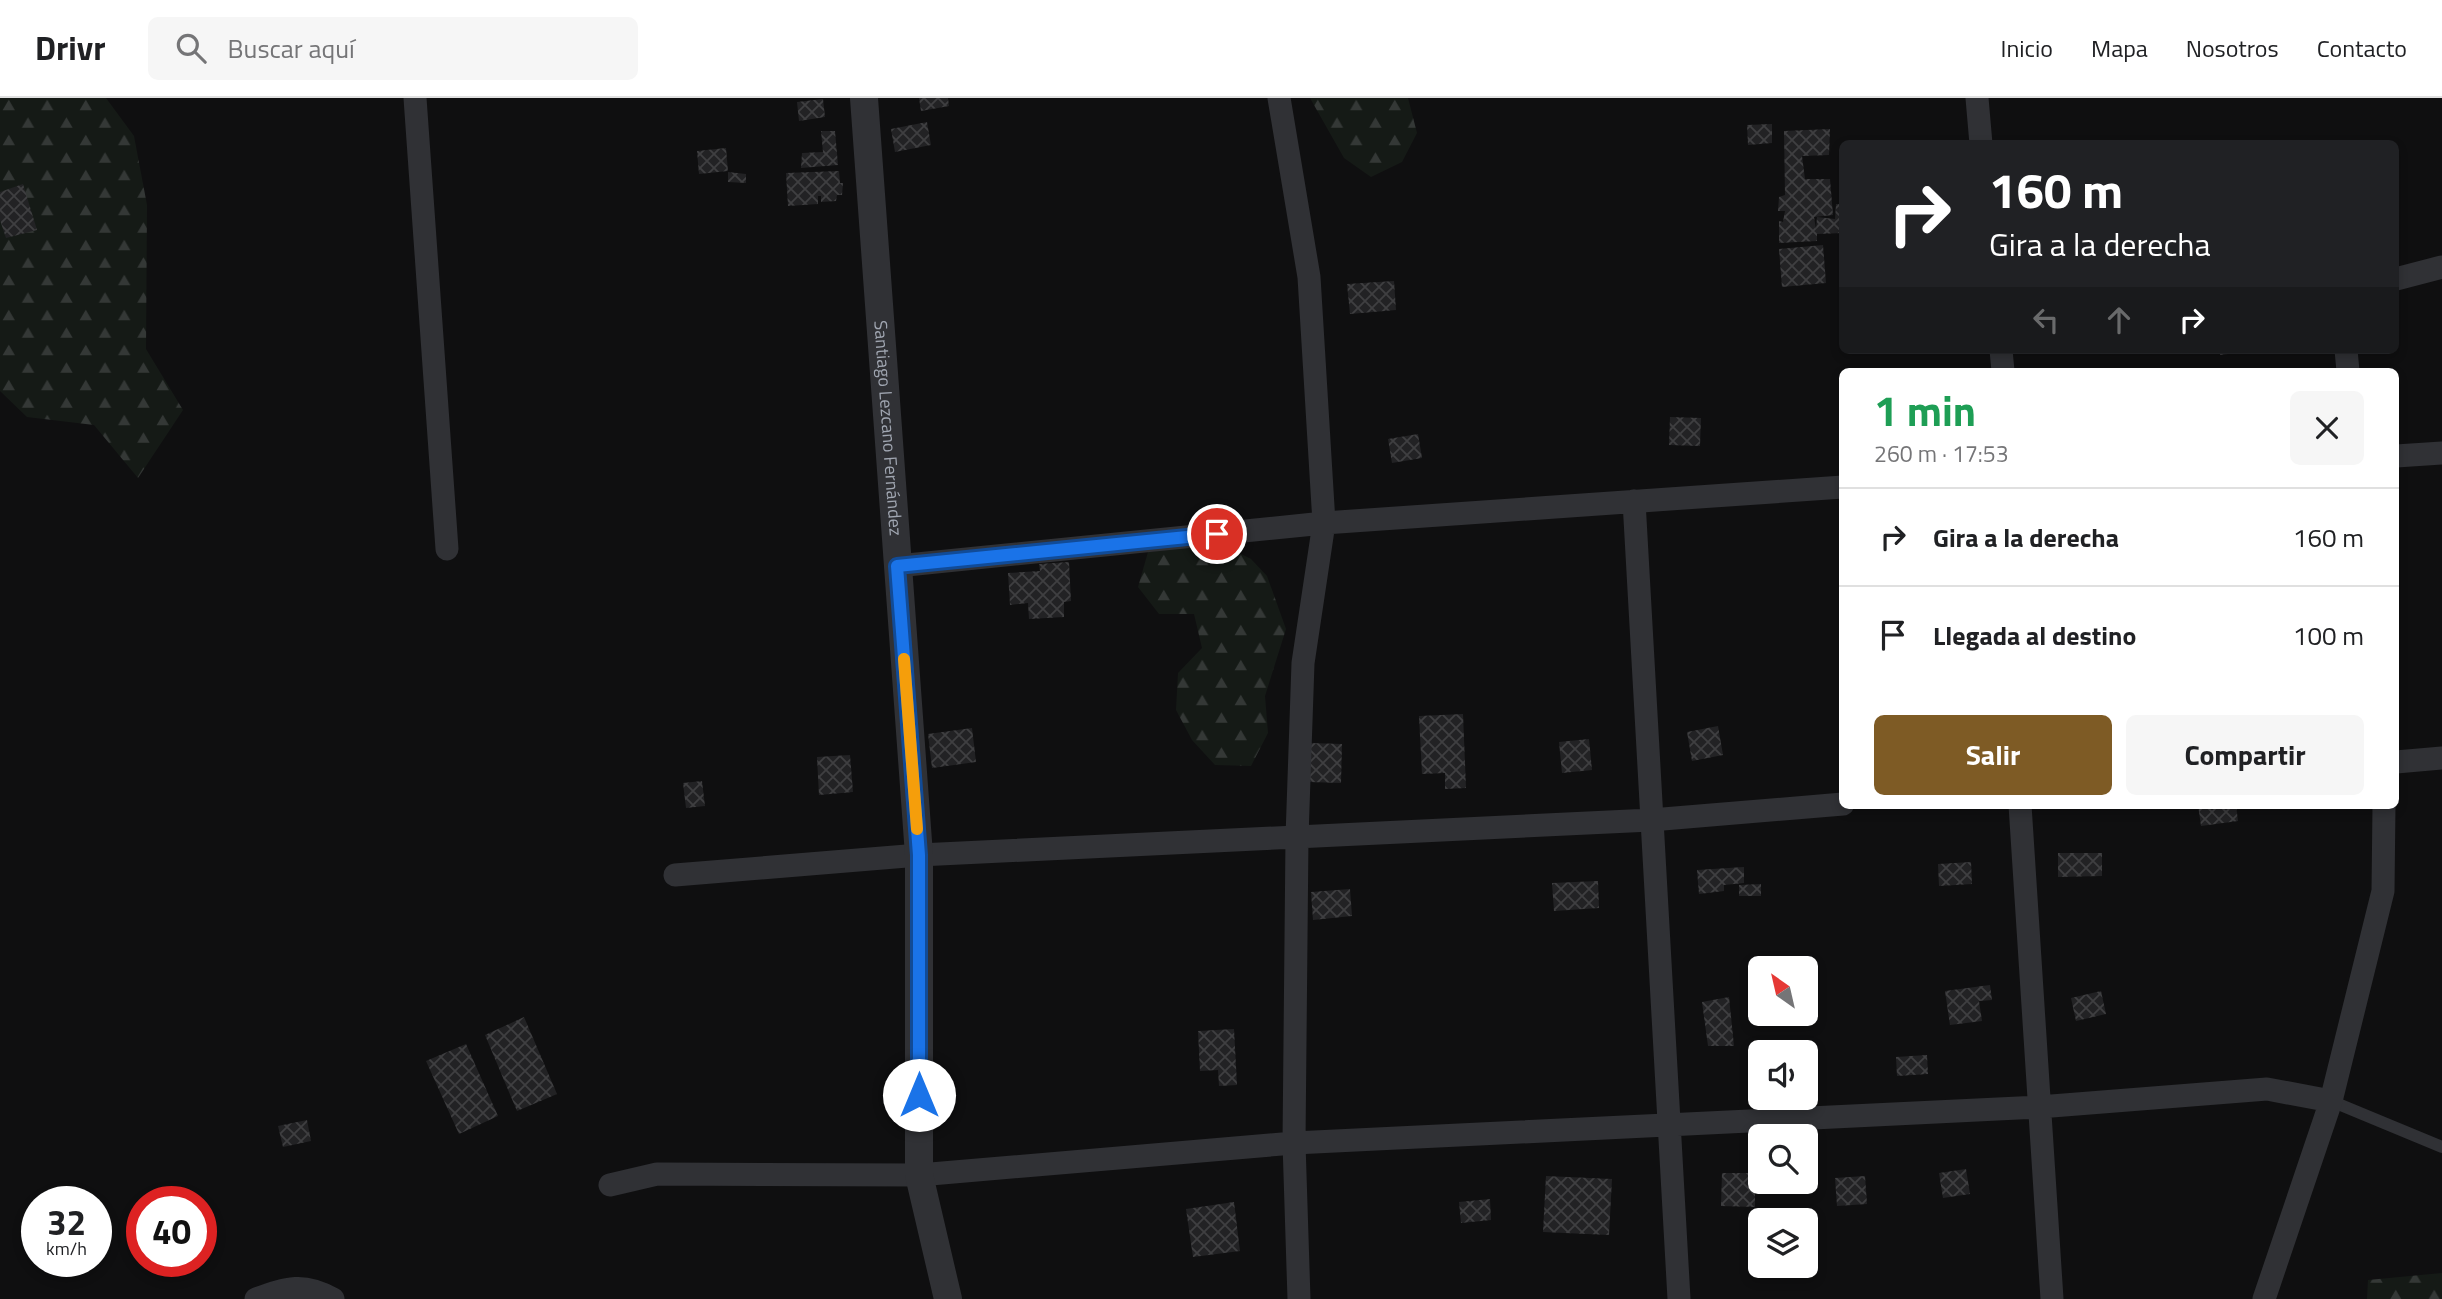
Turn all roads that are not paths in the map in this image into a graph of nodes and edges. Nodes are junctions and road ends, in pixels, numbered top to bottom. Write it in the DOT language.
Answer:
graph roads {
  1 [pos="415,98"];
  2 [pos="864,98"];
  3 [pos="1279,98"];
  4 [pos="1977,98"];
  5 [pos="1981,140"];
  6 [pos="2442,267"];
  7 [pos="2399,278"];
  8 [pos="2442,453"];
  9 [pos="2399,456"];
  10 [pos="1839,487"];
  11 [pos="1634,501"];
  12 [pos="1324,523"];
  13 [pos="447,550"];
  14 [pos="897,566"];
  15 [pos="2442,758"];
  16 [pos="2399,762"];
  17 [pos="1839,804"];
  18 [pos="2020,809"];
  19 [pos="2384,809"];
  20 [pos="1651,820"];
  21 [pos="1297,837"];
  22 [pos="919,855"];
  23 [pos="675,875"];
  24 [pos="2331,1101"];
  25 [pos="2039,1107"];
  26 [pos="1669,1125"];
  27 [pos="1294,1143"];
  28 [pos="2442,1147"];
  29 [pos="919,1175"];
  30 [pos="610,1185"];
  31 [pos="256,1299"];
  32 [pos="333,1299"];
  33 [pos="948,1299"];
  34 [pos="1299,1299"];
  35 [pos="1679,1299"];
  36 [pos="2052,1299"];
  37 [pos="2264,1299"];
  1 -- 13 [label="street"];
  2 -- 14 [label="street, Santiago Lezcano Fernández"];
  3 -- 12 [label="street"];
  4 -- 5 [label="street"];
  6 -- 7 [label="street"];
  8 -- 9 [label="street"];
  10 -- 11 [label="street"];
  11 -- 12 [label="street"];
  11 -- 20 [label="street"];
  12 -- 14 [label="street"];
  12 -- 21 [label="street"];
  14 -- 22 [label="street, Santiago Lezcano Fernández"];
  15 -- 16 [label="street"];
  17 -- 20 [label="street"];
  18 -- 25 [label="street"];
  19 -- 24 [label="street"];
  20 -- 21 [label="street"];
  20 -- 26 [label="street"];
  21 -- 22 [label="street"];
  21 -- 27 [label="street"];
  22 -- 23 [label="street"];
  22 -- 29 [label="street, Santiago Lezcano Fernández"];
  24 -- 25 [label="street"];
  24 -- 28 [label="lane"];
  24 -- 37 [label="street"];
  25 -- 26 [label="street"];
  25 -- 36 [label="street"];
  26 -- 27 [label="street"];
  26 -- 35 [label="street"];
  27 -- 29 [label="street"];
  27 -- 34 [label="street"];
  29 -- 30 [label="street"];
  29 -- 33 [label="street, Santiago Lezcano Fernández"];
  31 -- 32 [label="street"];
}
